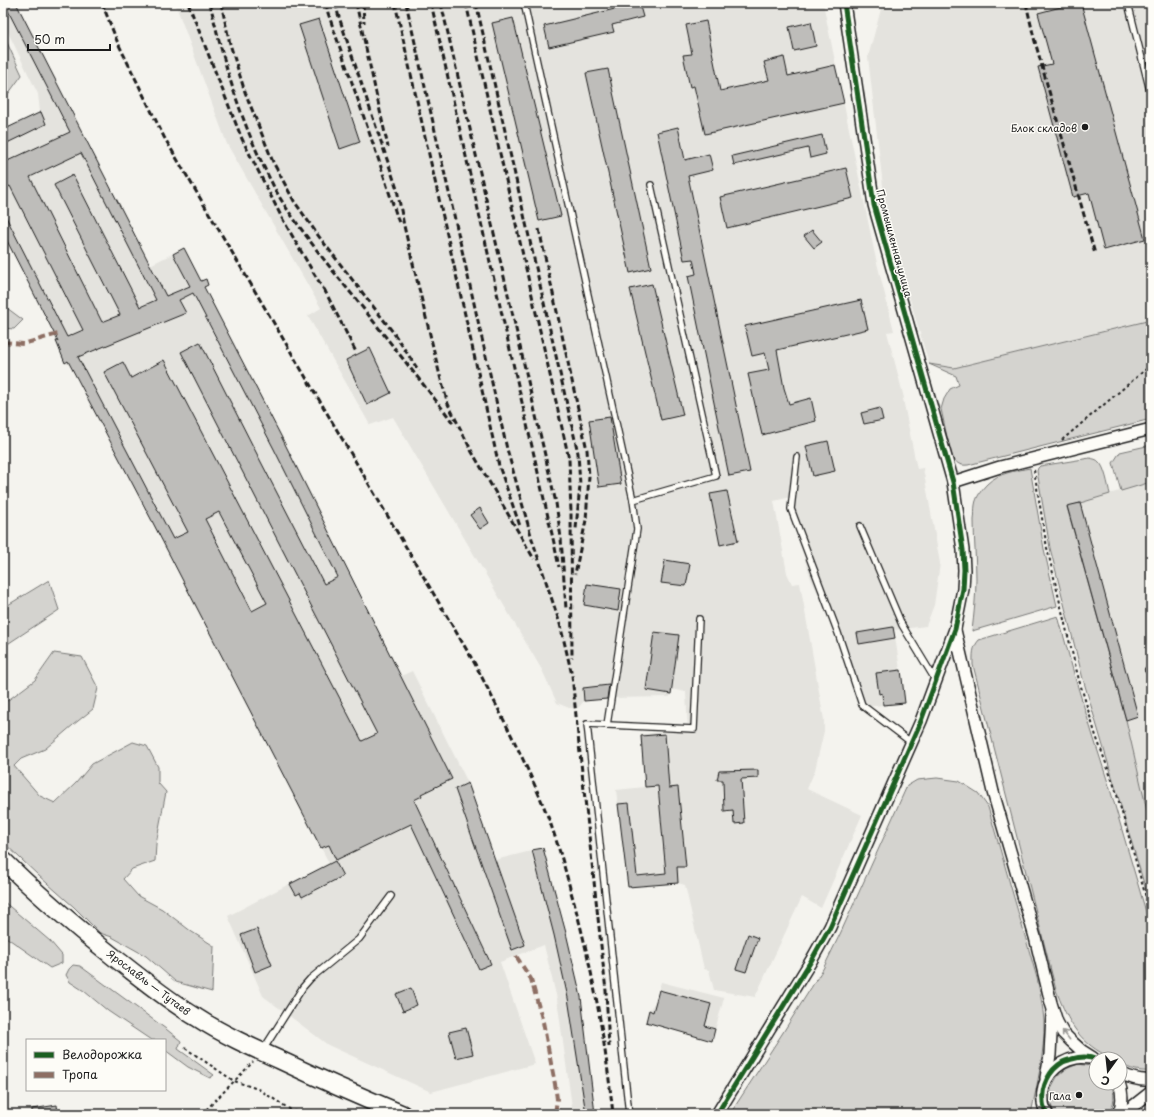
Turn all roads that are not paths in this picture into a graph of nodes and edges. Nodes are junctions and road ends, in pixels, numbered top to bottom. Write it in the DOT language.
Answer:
graph roads {
  1 [pos="524,3"];
  2 [pos="844,3"];
  3 [pos="1128,3"];
  4 [pos="1151,94"];
  5 [pos="651,185"];
  6 [pos="1151,429"];
  7 [pos="797,457"];
  8 [pos="954,482"];
  9 [pos="633,500"];
  10 [pos="860,526"];
  11 [pos="699,619"];
  12 [pos="955,630"];
  13 [pos="937,681"];
  14 [pos="607,725"];
  15 [pos="912,743"];
  16 [pos="3,860"];
  17 [pos="391,896"];
  18 [pos="1051,1003"];
  19 [pos="262,1052"];
  20 [pos="1088,1054"];
  21 [pos="1088,1058"];
  22 [pos="1128,1076"];
  23 [pos="1151,1080"];
  24 [pos="1044,1086"];
  25 [pos="1122,1091"];
  26 [pos="1151,1092"];
  27 [pos="402,1114"];
  28 [pos="629,1114"];
  29 [pos="717,1114"];
  30 [pos="1039,1114"];
  31 [pos="1047,1114"];
  32 [pos="1118,1114"];
  33 [pos="1123,1114"];
  1 -- 9 [label="lane"];
  2 -- 8 [label="street, Промышленная улица"];
  3 -- 4 [label="lane"];
  5 -- 9 [label="lane"];
  6 -- 8 [label="street"];
  7 -- 15 [label="lane"];
  8 -- 12 [label="street, Промышленная улица"];
  9 -- 14 [label="lane"];
  10 -- 13 [label="lane"];
  11 -- 14 [label="lane"];
  12 -- 13 [label="street, Промышленная улица"];
  12 -- 18 [label="street"];
  13 -- 15 [label="street, Промышленная улица"];
  14 -- 28 [label="lane"];
  15 -- 29 [label="street, Промышленная улица"];
  16 -- 19 [label="main road, Ярославль — Тутаев"];
  17 -- 19 [label="lane"];
  20 -- 18 [label="street, one-way"];
  18 -- 24 [label="street"];
  19 -- 27 [label="main road, Ярославль — Тутаев"];
  21 -- 24 [label="street"];
  22 -- 23 [label="street"];
  24 -- 30 [label="street"];
  24 -- 31 [label="street"];
  25 -- 32 [label="street"];
  26 -- 33 [label="street"];
}
